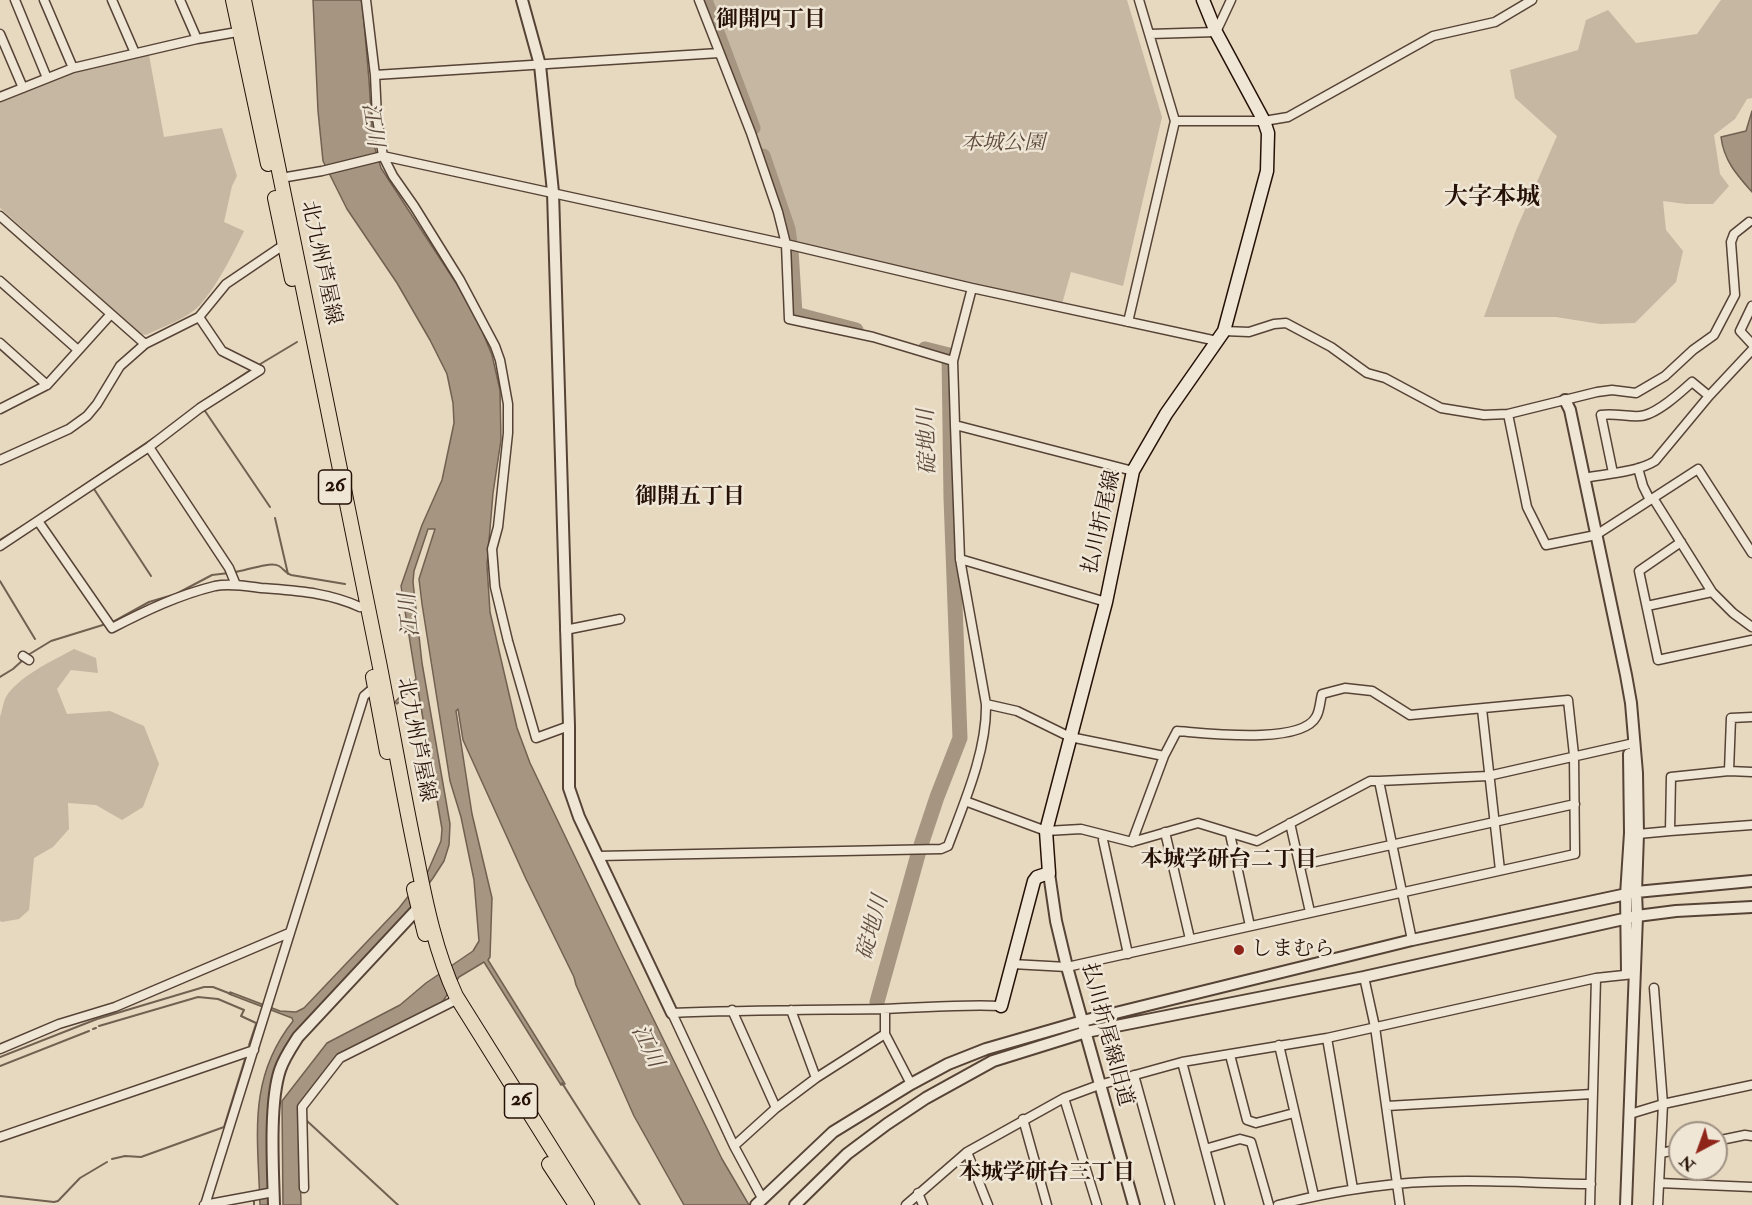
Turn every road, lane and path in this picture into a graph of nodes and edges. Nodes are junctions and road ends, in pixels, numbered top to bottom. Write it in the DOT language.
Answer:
graph roads {
  1 [pos="15,0"];
  2 [pos="44,0"];
  3 [pos="112,0"];
  4 [pos="180,0"];
  5 [pos="233,0"];
  6 [pos="243,0"];
  7 [pos="366,0"];
  8 [pos="522,0"];
  9 [pos="699,0"];
  10 [pos="1138,0"];
  11 [pos="1203,0"];
  12 [pos="1231,0"];
  13 [pos="1532,0"];
  14 [pos="245,31"];
  15 [pos="1216,32"];
  16 [pos="0,34"];
  17 [pos="1150,34"];
  18 [pos="197,39"];
  19 [pos="135,53"];
  20 [pos="719,53"];
  21 [pos="540,65"];
  22 [pos="73,68"];
  23 [pos="375,75"];
  24 [pos="47,78"];
  25 [pos="23,88"];
  26 [pos="0,97"];
  27 [pos="1175,121"];
  28 [pos="1264,122"];
  29 [pos="383,156"];
  30 [pos="281,178"];
  31 [pos="553,192"];
  32 [pos="0,216"];
  33 [pos="1749,222"];
  34 [pos="290,241"];
  35 [pos="786,244"];
  36 [pos="0,281"];
  37 [pos="972,288"];
  38 [pos="1752,306"];
  39 [pos="111,314"];
  40 [pos="199,317"];
  41 [pos="1128,322"];
  42 [pos="1220,336"];
  43 [pos="0,343"];
  44 [pos="145,344"];
  45 [pos="1752,344"];
  46 [pos="78,350"];
  47 [pos="1752,350"];
  48 [pos="953,361"];
  49 [pos="47,385"];
  50 [pos="1709,396"];
  51 [pos="1566,400"];
  52 [pos="1,407"];
  53 [pos="1508,414"];
  54 [pos="955,425"];
  55 [pos="149,447"];
  56 [pos="0,460"];
  57 [pos="1638,468"];
  58 [pos="1133,471"];
  59 [pos="1613,472"];
  60 [pos="1584,478"];
  61 [pos="1651,499"];
  62 [pos="38,521"];
  63 [pos="1593,536"];
  64 [pos="1681,542"];
  65 [pos="0,546"];
  66 [pos="1752,553"];
  67 [pos="960,559"];
  68 [pos="236,585"];
  69 [pos="1712,592"];
  70 [pos="1106,602"];
  71 [pos="1647,606"];
  72 [pos="360,607"];
  73 [pos="620,619"];
  74 [pos="1752,627"];
  75 [pos="565,630"];
  76 [pos="1752,640"];
  77 [pos="379,684"];
  78 [pos="986,704"];
  79 [pos="1482,709"];
  80 [pos="1752,717"];
  81 [pos="569,726"];
  82 [pos="1070,737"];
  83 [pos="1632,743"];
  84 [pos="1574,755"];
  85 [pos="1164,756"];
  86 [pos="1729,771"];
  87 [pos="1752,772"];
  88 [pos="1488,776"];
  89 [pos="1379,781"];
  90 [pos="965,801"];
  91 [pos="1575,804"];
  92 [pos="1495,822"];
  93 [pos="1290,823"];
  94 [pos="1752,825"];
  95 [pos="1046,831"];
  96 [pos="1670,831"];
  97 [pos="1165,832"];
  98 [pos="1230,834"];
  99 [pos="1638,834"];
  100 [pos="1104,835"];
  101 [pos="1132,842"];
  102 [pos="1392,845"];
  103 [pos="598,855"];
  104 [pos="1301,865"];
  105 [pos="1500,870"];
  106 [pos="1049,873"];
  107 [pos="1752,881"];
  108 [pos="1401,893"];
  109 [pos="1631,893"];
  110 [pos="422,904"];
  111 [pos="1752,907"];
  112 [pos="1310,912"];
  113 [pos="1632,917"];
  114 [pos="1250,926"];
  115 [pos="289,933"];
  116 [pos="1190,939"];
  117 [pos="1412,940"];
  118 [pos="1128,954"];
  119 [pos="1012,964"];
  120 [pos="1067,967"];
  121 [pos="1630,974"];
  122 [pos="1364,976"];
  123 [pos="1596,978"];
  124 [pos="1654,988"];
  125 [pos="454,1000"];
  126 [pos="1001,1006"];
  127 [pos="885,1009"];
  128 [pos="732,1010"];
  129 [pos="791,1010"];
  130 [pos="672,1013"];
  131 [pos="1084,1027"];
  132 [pos="1375,1027"];
  133 [pos="885,1034"];
  134 [pos="1327,1038"];
  135 [pos="1279,1045"];
  136 [pos="0,1049"];
  137 [pos="254,1050"];
  138 [pos="1230,1055"];
  139 [pos="1182,1062"];
  140 [pos="1134,1075"];
  141 [pos="816,1078"];
  142 [pos="911,1084"];
  143 [pos="1100,1085"];
  144 [pos="1752,1085"];
  145 [pos="1592,1094"];
  146 [pos="1064,1098"];
  147 [pos="1663,1104"];
  148 [pos="1387,1106"];
  149 [pos="776,1108"];
  150 [pos="1294,1113"];
  151 [pos="1630,1114"];
  152 [pos="1023,1119"];
  153 [pos="1752,1136"];
  154 [pos="0,1137"];
  155 [pos="1728,1139"];
  156 [pos="734,1146"];
  157 [pos="1205,1149"];
  158 [pos="967,1152"];
  159 [pos="1668,1152"];
  160 [pos="1661,1153"];
  161 [pos="1659,1183"];
  162 [pos="1398,1184"];
  163 [pos="1590,1184"];
  164 [pos="1752,1186"];
  165 [pos="304,1188"];
  166 [pos="1353,1190"];
  167 [pos="274,1192"];
  168 [pos="918,1193"];
  169 [pos="1314,1196"];
  170 [pos="759,1202"];
  171 [pos="205,1205"];
  172 [pos="274,1205"];
  173 [pos="576,1205"];
  174 [pos="587,1205"];
  175 [pos="795,1205"];
  176 [pos="906,1205"];
  177 [pos="924,1205"];
  178 [pos="987,1205"];
  179 [pos="1047,1205"];
  180 [pos="1097,1205"];
  181 [pos="1134,1205"];
  182 [pos="1170,1205"];
  183 [pos="1220,1205"];
  184 [pos="1269,1205"];
  185 [pos="1278,1205"];
  186 [pos="1400,1205"];
  187 [pos="1590,1205"];
  188 [pos="1620,1205"];
  189 [pos="1626,1205"];
  190 [pos="1658,1205"];
  1 -- 24 [label="street"];
  2 -- 22 [label="street"];
  3 -- 19 [label="street"];
  4 -- 18 [label="street"];
  5 -- 14 [label="main road, 北九州芦屋線 / 26"];
  6 -- 14 [label="main road, 北九州芦屋線 / 26"];
  7 -- 23 [label="street"];
  8 -- 21 [label="street"];
  9 -- 20 [label="street"];
  10 -- 17 [label="street"];
  11 -- 15 [label="main road, 払川折尾線"];
  12 -- 15 [label="street"];
  13 -- 28 [label="street"];
  14 -- 18 [label="street"];
  14 -- 30 [label="main road, 北九州芦屋線 / 26"];
  14 -- 34 [label="main road, 北九州芦屋線 / 26"];
  15 -- 17 [label="street"];
  15 -- 28 [label="main road, 払川折尾線"];
  16 -- 25 [label="street"];
  17 -- 27 [label="street"];
  18 -- 19 [label="street"];
  19 -- 22 [label="street"];
  20 -- 21 [label="street"];
  20 -- 35 [label="street"];
  21 -- 23 [label="street"];
  21 -- 31 [label="street"];
  22 -- 24 [label="street"];
  23 -- 29 [label="street"];
  24 -- 25 [label="street"];
  25 -- 26 [label="street"];
  27 -- 28 [label="street"];
  27 -- 41 [label="street"];
  28 -- 42 [label="main road, 払川折尾線"];
  29 -- 30 [label="street"];
  29 -- 31 [label="street"];
  29 -- 81 [label="street"];
  30 -- 34 [label="main road, 北九州芦屋線 / 26"];
  31 -- 35 [label="street"];
  31 -- 75 [label="street"];
  32 -- 39 [label="street"];
  33 -- 51 [label="street"];
  34 -- 40 [label="street"];
  34 -- 72 [label="main road, 北九州芦屋線 / 26"];
  34 -- 77 [label="main road, 北九州芦屋線 / 26"];
  35 -- 37 [label="street"];
  35 -- 48 [label="street"];
  36 -- 46 [label="street"];
  37 -- 41 [label="street"];
  37 -- 48 [label="street"];
  38 -- 45 [label="street"];
  39 -- 44 [label="street"];
  39 -- 46 [label="street"];
  40 -- 44 [label="street"];
  40 -- 55 [label="street"];
  41 -- 42 [label="street"];
  42 -- 53 [label="street"];
  42 -- 58 [label="main road, 払川折尾線"];
  43 -- 49 [label="street"];
  44 -- 56 [label="street"];
  46 -- 49 [label="street"];
  47 -- 50 [label="street"];
  48 -- 54 [label="street"];
  49 -- 52 [label="street"];
  50 -- 57 [label="street"];
  50 -- 59 [label="street"];
  51 -- 53 [label="street"];
  51 -- 60 [label="street"];
  51 -- 63 [label="street"];
  53 -- 63 [label="street"];
  54 -- 58 [label="street"];
  54 -- 67 [label="street"];
  55 -- 62 [label="street"];
  55 -- 68 [label="street"];
  57 -- 59 [label="street"];
  57 -- 61 [label="street"];
  58 -- 70 [label="main road, 払川折尾線"];
  59 -- 60 [label="street"];
  60 -- 63 [label="street"];
  61 -- 63 [label="street"];
  61 -- 64 [label="street"];
  61 -- 66 [label="street"];
  62 -- 65 [label="street"];
  62 -- 68 [label="street"];
  63 -- 83 [label="street"];
  64 -- 69 [label="street"];
  64 -- 71 [label="street"];
  67 -- 70 [label="street"];
  67 -- 78 [label="street"];
  68 -- 72 [label="street"];
  69 -- 71 [label="street"];
  69 -- 74 [label="street"];
  70 -- 82 [label="main road, 払川折尾線"];
  71 -- 76 [label="street"];
  72 -- 77 [label="main road, 北九州芦屋線 / 26"];
  73 -- 75 [label="street"];
  75 -- 81 [label="street"];
  77 -- 110 [label="main road, 北九州芦屋線 / 26"];
  77 -- 115 [label="street"];
  78 -- 82 [label="street"];
  78 -- 90 [label="street"];
  79 -- 84 [label="street"];
  79 -- 85 [label="street"];
  79 -- 88 [label="street"];
  80 -- 86 [label="street"];
  81 -- 103 [label="street"];
  82 -- 85 [label="street"];
  82 -- 95 [label="main road, 払川折尾線"];
  83 -- 84 [label="street"];
  83 -- 99 [label="street"];
  83 -- 109 [label="street"];
  84 -- 88 [label="street"];
  84 -- 91 [label="street"];
  85 -- 101 [label="street"];
  86 -- 87 [label="street"];
  86 -- 96 [label="street"];
  88 -- 89 [label="street"];
  88 -- 92 [label="street"];
  89 -- 93 [label="street"];
  89 -- 102 [label="street"];
  90 -- 95 [label="street"];
  90 -- 103 [label="street"];
  91 -- 92 [label="street"];
  91 -- 105 [label="street"];
  92 -- 102 [label="street"];
  92 -- 105 [label="street"];
  93 -- 98 [label="street"];
  93 -- 104 [label="street"];
  94 -- 96 [label="street"];
  95 -- 100 [label="street"];
  95 -- 106 [label="main road, 払川折尾線"];
  96 -- 99 [label="street"];
  97 -- 98 [label="street"];
  97 -- 101 [label="street"];
  97 -- 116 [label="street"];
  98 -- 114 [label="street"];
  99 -- 109 [label="street"];
  100 -- 101 [label="street"];
  100 -- 118 [label="street"];
  102 -- 104 [label="street"];
  102 -- 108 [label="street"];
  103 -- 130 [label="street"];
  104 -- 112 [label="street"];
  105 -- 108 [label="street"];
  106 -- 119 [label="main road"];
  106 -- 120 [label="street, 払川折尾線旧道"];
  107 -- 109 [label="street"];
  108 -- 112 [label="street"];
  108 -- 117 [label="street"];
  109 -- 113 [label="street"];
  109 -- 117 [label="street"];
  110 -- 125 [label="main road, 北九州芦屋線 / 26"];
  110 -- 167 [label="street"];
  111 -- 113 [label="street"];
  112 -- 114 [label="street"];
  113 -- 121 [label="street"];
  113 -- 122 [label="street"];
  114 -- 116 [label="street"];
  115 -- 136 [label="street"];
  115 -- 137 [label="street"];
  116 -- 118 [label="street"];
  117 -- 131 [label="street"];
  118 -- 120 [label="street"];
  119 -- 120 [label="street"];
  119 -- 126 [label="main road"];
  120 -- 131 [label="street, 払川折尾線旧道"];
  121 -- 123 [label="street"];
  121 -- 151 [label="street"];
  121 -- 188 [label="street"];
  122 -- 131 [label="street"];
  122 -- 132 [label="street"];
  123 -- 132 [label="street"];
  123 -- 145 [label="street"];
  124 -- 147 [label="street"];
  125 -- 165 [label="street"];
  125 -- 173 [label="main road, 北九州芦屋線 / 26"];
  125 -- 174 [label="main road, 北九州芦屋線 / 26"];
  126 -- 127 [label="street"];
  127 -- 129 [label="street"];
  127 -- 133 [label="street"];
  128 -- 129 [label="street"];
  128 -- 130 [label="street"];
  128 -- 149 [label="street"];
  129 -- 141 [label="street"];
  130 -- 156 [label="street"];
  131 -- 142 [label="street"];
  131 -- 143 [label="street, 払川折尾線旧道"];
  131 -- 175 [label="street"];
  132 -- 134 [label="street"];
  132 -- 148 [label="street"];
  133 -- 141 [label="street"];
  133 -- 142 [label="street"];
  134 -- 135 [label="street"];
  134 -- 166 [label="street"];
  135 -- 138 [label="street"];
  135 -- 150 [label="street"];
  137 -- 154 [label="street"];
  137 -- 171 [label="street"];
  138 -- 139 [label="street"];
  138 -- 150 [label="street"];
  139 -- 140 [label="street"];
  139 -- 157 [label="street"];
  140 -- 143 [label="street"];
  140 -- 182 [label="street"];
  141 -- 149 [label="street"];
  142 -- 170 [label="street"];
  143 -- 146 [label="street"];
  143 -- 181 [label="street, 払川折尾線旧道"];
  144 -- 147 [label="street"];
  145 -- 148 [label="street"];
  145 -- 163 [label="street"];
  146 -- 152 [label="street"];
  146 -- 180 [label="street"];
  147 -- 151 [label="street"];
  147 -- 160 [label="street"];
  148 -- 162 [label="street"];
  149 -- 156 [label="street"];
  150 -- 169 [label="street"];
  151 -- 189 [label="street"];
  152 -- 158 [label="street"];
  152 -- 179 [label="street"];
  153 -- 155 [label="street"];
  156 -- 170 [label="street"];
  157 -- 183 [label="street"];
  157 -- 184 [label="street"];
  158 -- 168 [label="street"];
  158 -- 178 [label="street"];
  159 -- 160 [label="street"];
  160 -- 161 [label="street"];
  161 -- 164 [label="street"];
  161 -- 190 [label="street"];
  162 -- 163 [label="street"];
  162 -- 166 [label="street"];
  162 -- 186 [label="street"];
  163 -- 187 [label="street"];
  166 -- 169 [label="street"];
  167 -- 171 [label="street"];
  167 -- 172 [label="street"];
  168 -- 176 [label="street"];
  168 -- 177 [label="street"];
  169 -- 185 [label="street"];
}
